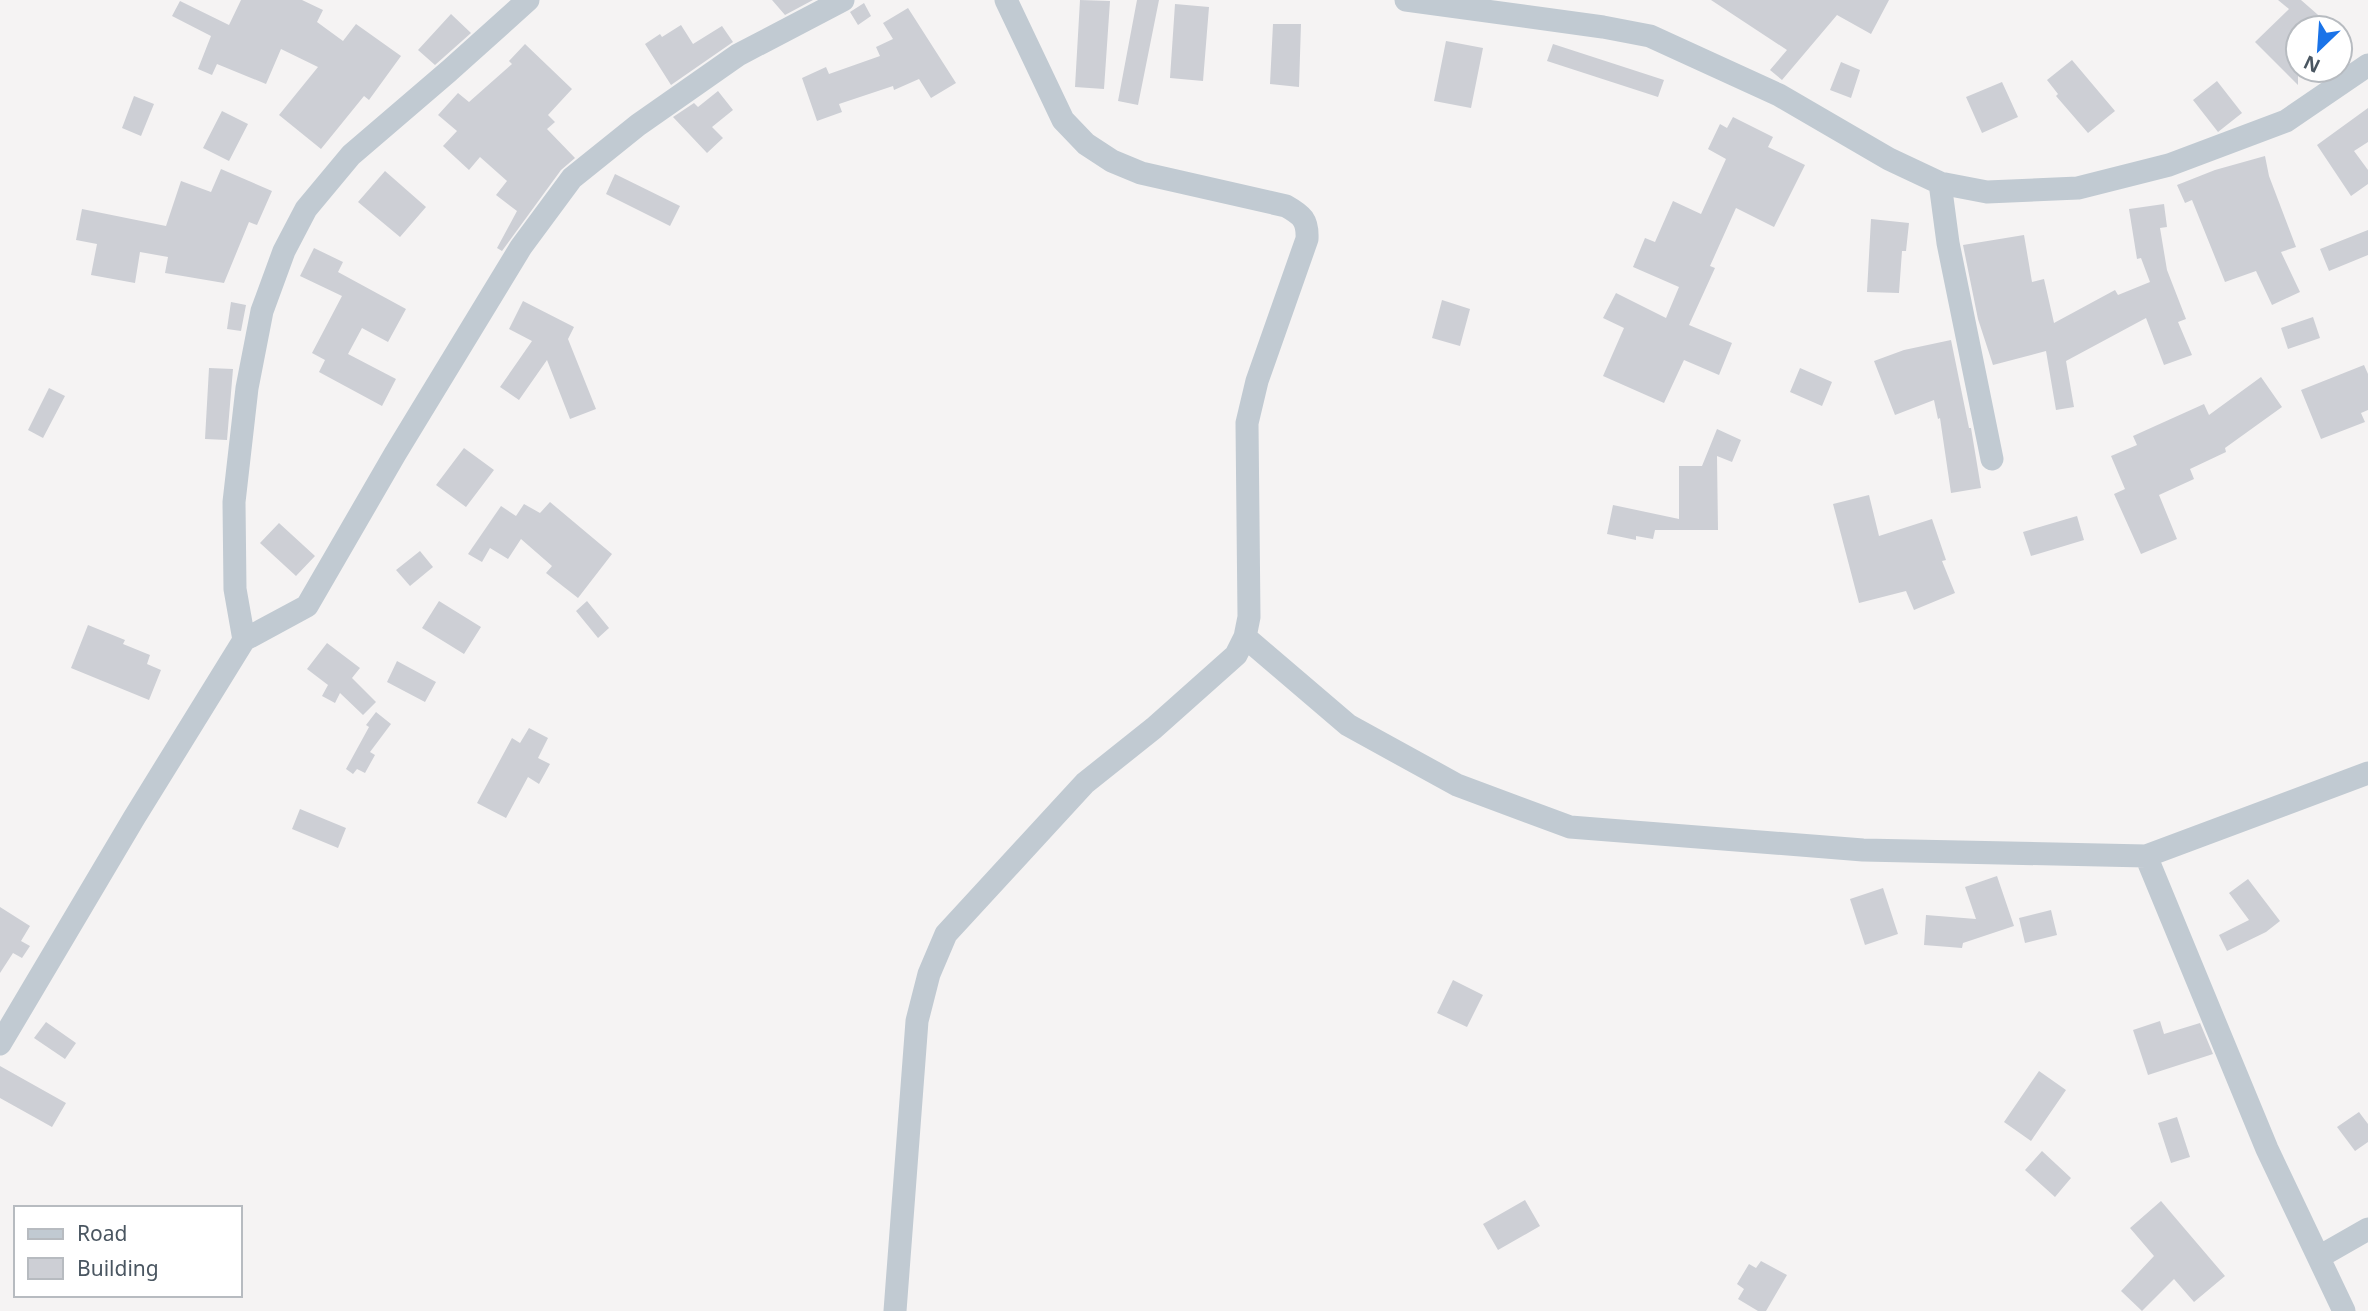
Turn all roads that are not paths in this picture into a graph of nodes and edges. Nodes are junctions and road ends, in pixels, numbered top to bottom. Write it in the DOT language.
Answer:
graph roads {
  1 [pos="528,0"];
  2 [pos="843,0"];
  3 [pos="1006,0"];
  4 [pos="1406,0"];
  5 [pos="2368,65"];
  6 [pos="1940,183"];
  7 [pos="1992,459"];
  8 [pos="1245,637"];
  9 [pos="244,640"];
  10 [pos="2368,773"];
  11 [pos="2146,856"];
  12 [pos="0,1044"];
  13 [pos="2368,1229"];
  14 [pos="2319,1257"];
  15 [pos="895,1311"];
  16 [pos="2344,1311"];
  1 -- 9 [label="street"];
  2 -- 9 [label="street"];
  3 -- 8 [label="street"];
  4 -- 6 [label="street"];
  5 -- 6 [label="street"];
  6 -- 7 [label="street"];
  8 -- 11 [label="street"];
  8 -- 15 [label="street"];
  9 -- 12 [label="street"];
  10 -- 11 [label="street"];
  11 -- 14 [label="street"];
  13 -- 14 [label="street"];
  14 -- 16 [label="street"];
}
